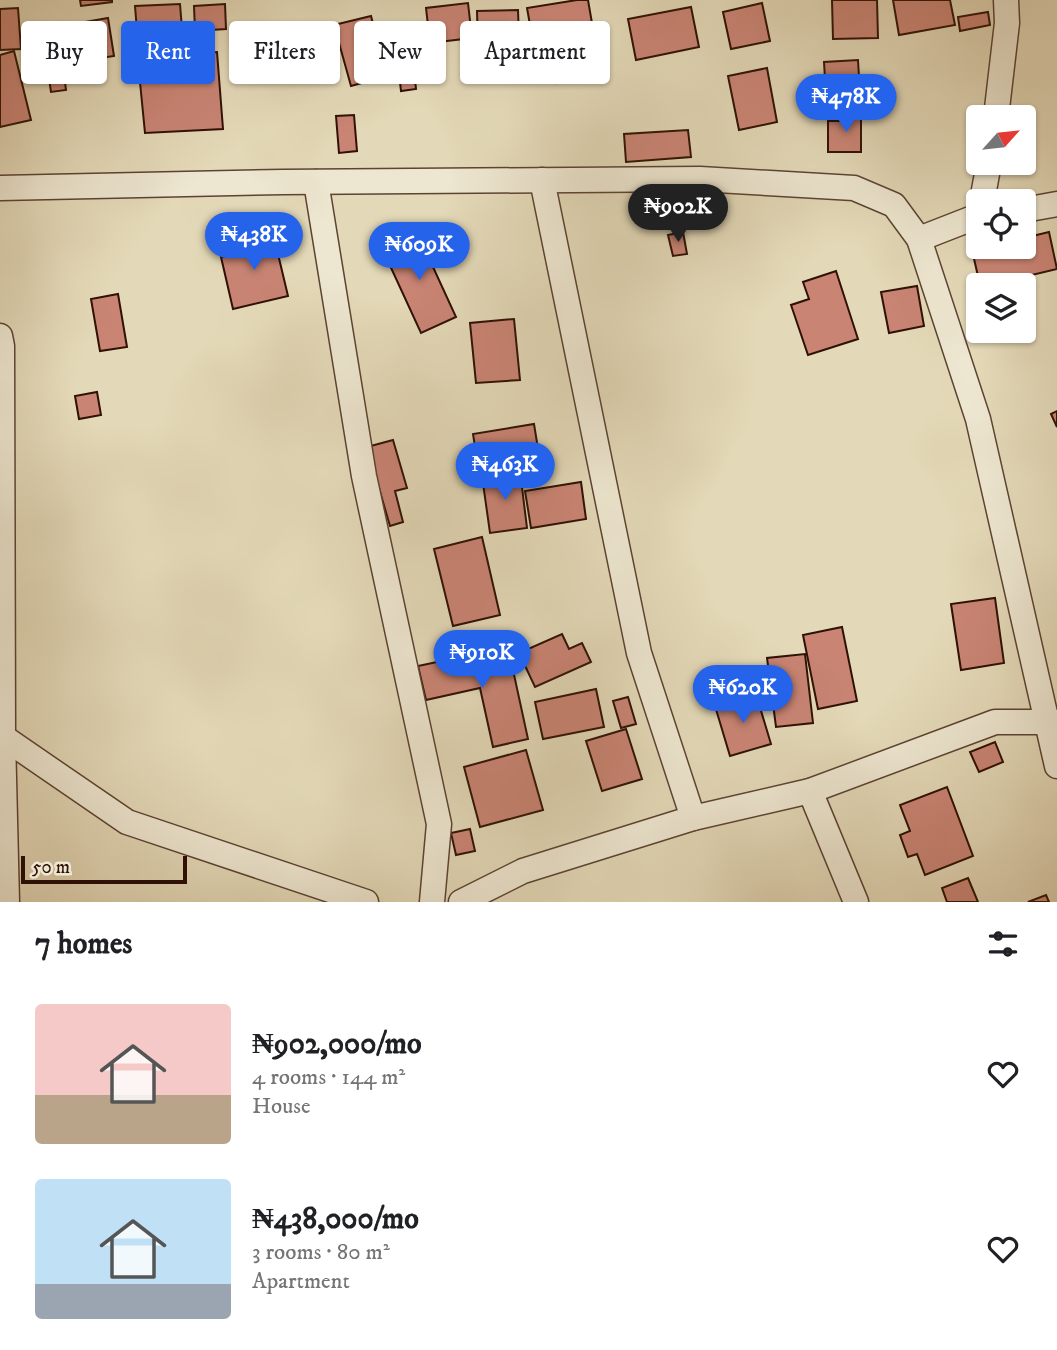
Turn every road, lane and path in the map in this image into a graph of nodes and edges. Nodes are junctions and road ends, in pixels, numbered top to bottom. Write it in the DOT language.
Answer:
graph roads {
  1 [pos="1006,0"];
  2 [pos="997,105"];
  3 [pos="542,180"];
  4 [pos="316,182"];
  5 [pos="0,188"];
  6 [pos="1057,204"];
  7 [pos="1036,208"];
  8 [pos="966,221"];
  9 [pos="919,239"];
  10 [pos="0,336"];
  11 [pos="2,617"];
  12 [pos="1051,722"];
  13 [pos="3,737"];
  14 [pos="1057,766"];
  15 [pos="810,791"];
  16 [pos="693,818"];
  17 [pos="7,902"];
  18 [pos="366,902"];
  19 [pos="432,902"];
  20 [pos="461,902"];
  21 [pos="856,902"];
  1 -- 2 [label="street"];
  3 -- 4 [label="street"];
  3 -- 9 [label="street"];
  3 -- 16 [label="street"];
  4 -- 5 [label="street"];
  4 -- 19 [label="street"];
  6 -- 7 [label="street"];
  8 -- 9 [label="street"];
  9 -- 12 [label="street"];
  10 -- 11 [label="street"];
  11 -- 13 [label="street"];
  12 -- 14 [label="street"];
  12 -- 15 [label="street"];
  13 -- 17 [label="street"];
  13 -- 18 [label="street"];
  15 -- 16 [label="street"];
  15 -- 21 [label="street"];
  16 -- 20 [label="street"];
}
